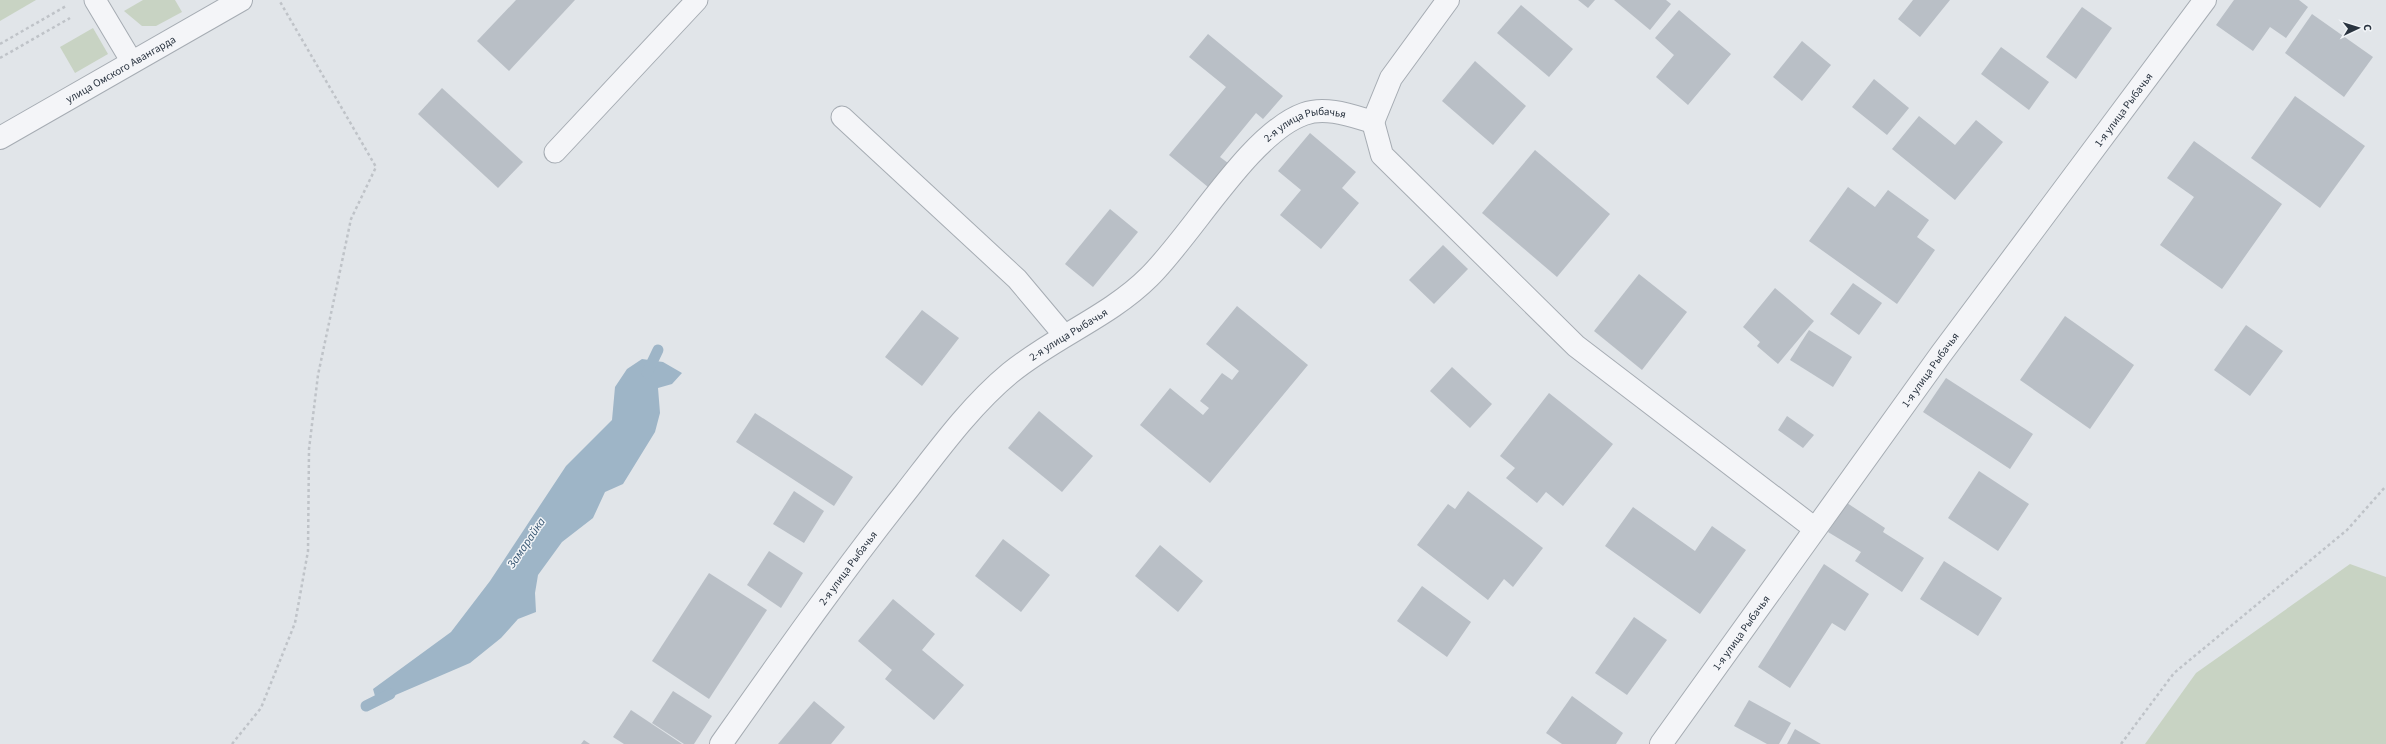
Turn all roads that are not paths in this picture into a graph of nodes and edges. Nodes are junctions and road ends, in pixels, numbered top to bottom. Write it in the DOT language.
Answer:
graph roads {
  1 [pos="241,0"];
  2 [pos="697,0"];
  3 [pos="1448,0"];
  4 [pos="2205,0"];
  5 [pos="96,2"];
  6 [pos="132,62"];
  7 [pos="842,117"];
  8 [pos="1373,122"];
  9 [pos="0,138"];
  10 [pos="555,152"];
  11 [pos="1064,335"];
  12 [pos="1814,528"];
  13 [pos="721,744"];
  14 [pos="1661,744"];
  1 -- 6 [label="street, улица Омского Авангарда"];
  2 -- 10 [label="lane"];
  3 -- 8 [label="street"];
  4 -- 12 [label="street, 1-я улица Рыбачья"];
  5 -- 6 [label="lane"];
  6 -- 9 [label="street, улица Омского Авангарда"];
  7 -- 11 [label="lane"];
  8 -- 11 [label="street, 2-я улица Рыбачья"];
  8 -- 12 [label="street"];
  11 -- 13 [label="street, 2-я улица Рыбачья"];
  12 -- 14 [label="street, 1-я улица Рыбачья"];
}
